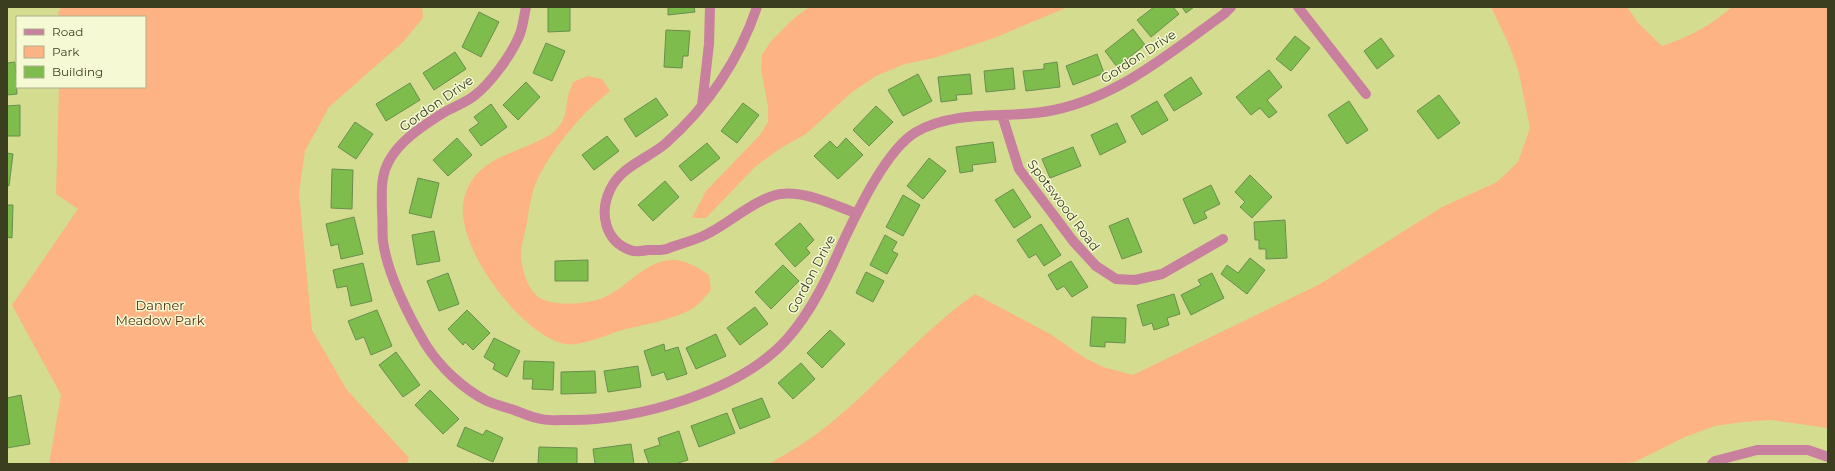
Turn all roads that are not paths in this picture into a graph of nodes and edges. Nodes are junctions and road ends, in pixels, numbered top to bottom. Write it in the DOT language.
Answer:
graph roads {
  1 [pos="526,7"];
  2 [pos="710,7"];
  3 [pos="757,7"];
  4 [pos="1231,7"];
  5 [pos="1298,7"];
  6 [pos="1366,94"];
  7 [pos="702,105"];
  8 [pos="1002,115"];
  9 [pos="856,213"];
  10 [pos="1223,239"];
  11 [pos="1828,457"];
  12 [pos="1712,464"];
  1 -- 9 [label="street, Gordon Drive"];
  2 -- 7 [label="street"];
  3 -- 7 [label="street"];
  4 -- 8 [label="street, Gordon Drive"];
  5 -- 6 [label="street"];
  7 -- 9 [label="street"];
  8 -- 9 [label="street, Gordon Drive"];
  8 -- 10 [label="street, Spotswood Road"];
  11 -- 12 [label="street"];
}
